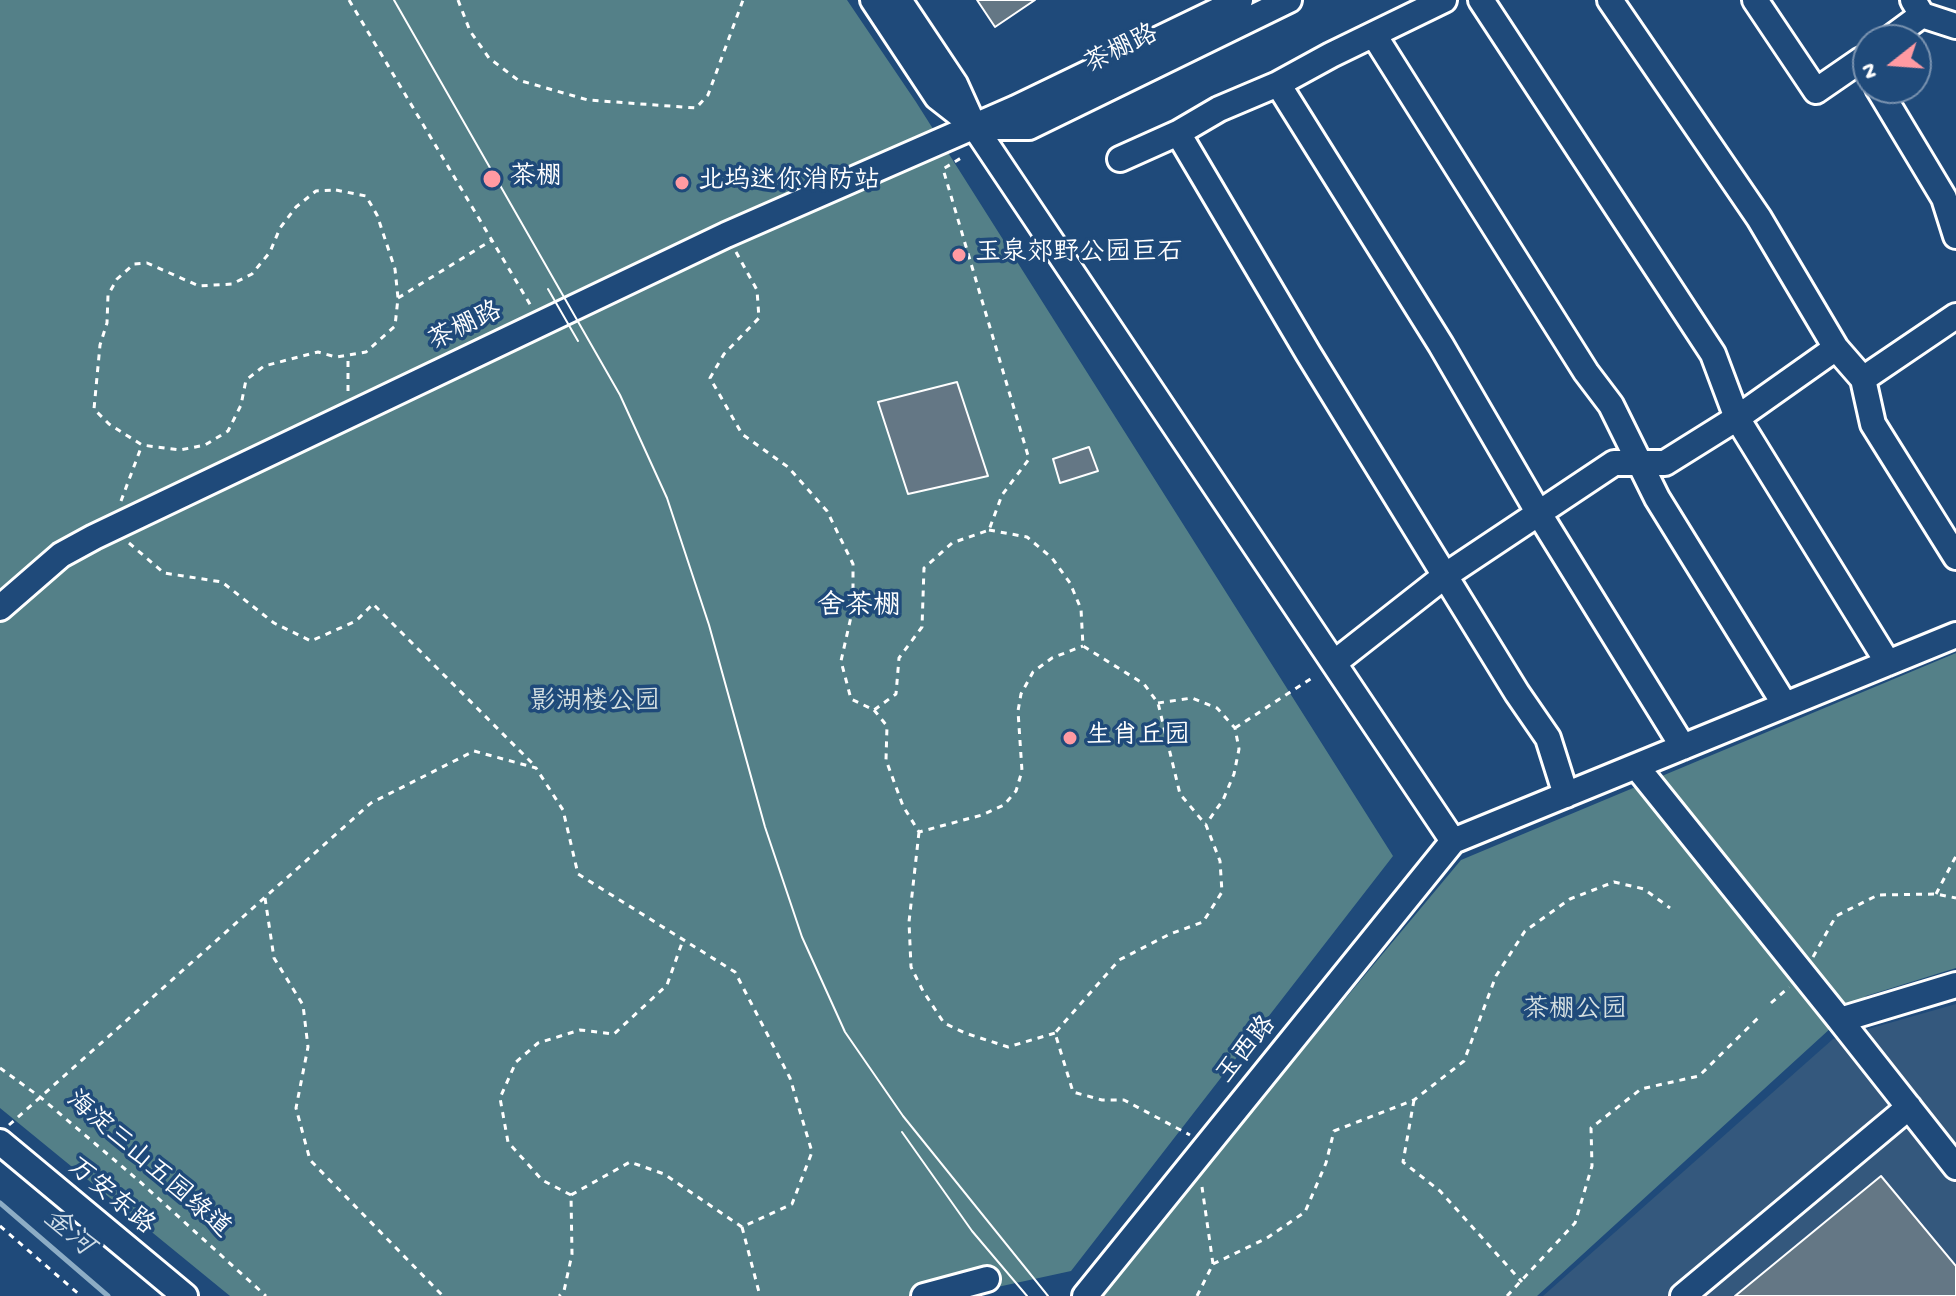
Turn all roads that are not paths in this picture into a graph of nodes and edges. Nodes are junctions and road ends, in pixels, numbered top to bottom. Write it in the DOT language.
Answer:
graph roads {
  1 [pos="873,0"];
  2 [pos="899,0"];
  3 [pos="1240,0"];
  4 [pos="1289,0"];
  5 [pos="1444,0"];
  6 [pos="1481,0"];
  7 [pos="1610,0"];
  8 [pos="1755,0"];
  9 [pos="1918,8"];
  10 [pos="1903,24"];
  11 [pos="1956,26"];
  12 [pos="1374,35"];
  13 [pos="1852,70"];
  14 [pos="1278,84"];
  15 [pos="1888,104"];
  16 [pos="974,126"];
  17 [pos="1178,133"];
  18 [pos="1120,159"];
  19 [pos="1956,236"];
  20 [pos="1956,316"];
  21 [pos="1836,348"];
  22 [pos="1863,379"];
  23 [pos="1737,418"];
  24 [pos="1641,463"];
  25 [pos="1538,512"];
  26 [pos="1956,557"];
  27 [pos="1446,575"];
  28 [pos="0,608"];
  29 [pos="1956,635"];
  30 [pos="1334,663"];
  31 [pos="1888,663"];
  32 [pos="1785,705"];
  33 [pos="1683,747"];
  34 [pos="1636,766"];
  35 [pos="1566,795"];
  36 [pos="1453,841"];
  37 [pos="1956,985"];
  38 [pos="1840,1020"];
  39 [pos="1909,1107"];
  40 [pos="0,1142"];
  41 [pos="1956,1167"];
  42 [pos="987,1279"];
  43 [pos="185,1296"];
  44 [pos="924,1296"];
  45 [pos="1085,1296"];
  46 [pos="1683,1296"];
  1 -- 16 [label="street"];
  2 -- 16 [label="street"];
  3 -- 16 [label="street, 茶棚路"];
  4 -- 16 [label="street, 茶棚路"];
  5 -- 12 [label="street"];
  6 -- 23 [label="street"];
  7 -- 21 [label="street"];
  8 -- 13 [label="street"];
  9 -- 10 [label="street"];
  9 -- 11 [label="street"];
  12 -- 14 [label="street"];
  12 -- 24 [label="street"];
  14 -- 17 [label="street"];
  14 -- 25 [label="street"];
  15 -- 19 [label="street"];
  16 -- 28 [label="street, 茶棚路"];
  16 -- 30 [label="street"];
  17 -- 18 [label="street"];
  17 -- 27 [label="street"];
  20 -- 22 [label="street"];
  21 -- 22 [label="street"];
  21 -- 23 [label="street"];
  22 -- 26 [label="street"];
  23 -- 24 [label="street"];
  23 -- 31 [label="street"];
  24 -- 25 [label="street"];
  24 -- 32 [label="street"];
  25 -- 27 [label="street"];
  25 -- 33 [label="street"];
  27 -- 30 [label="street"];
  27 -- 35 [label="street"];
  29 -- 31 [label="street"];
  30 -- 36 [label="street"];
  31 -- 32 [label="street"];
  32 -- 33 [label="street"];
  33 -- 34 [label="street"];
  34 -- 35 [label="street"];
  34 -- 38 [label="street"];
  35 -- 36 [label="street"];
  36 -- 45 [label="street, 玉西路"];
  37 -- 38 [label="street"];
  38 -- 39 [label="street"];
  39 -- 41 [label="street"];
  39 -- 46 [label="street"];
  40 -- 43 [label="street, 万安东路"];
  42 -- 44 [label="street"];
}
